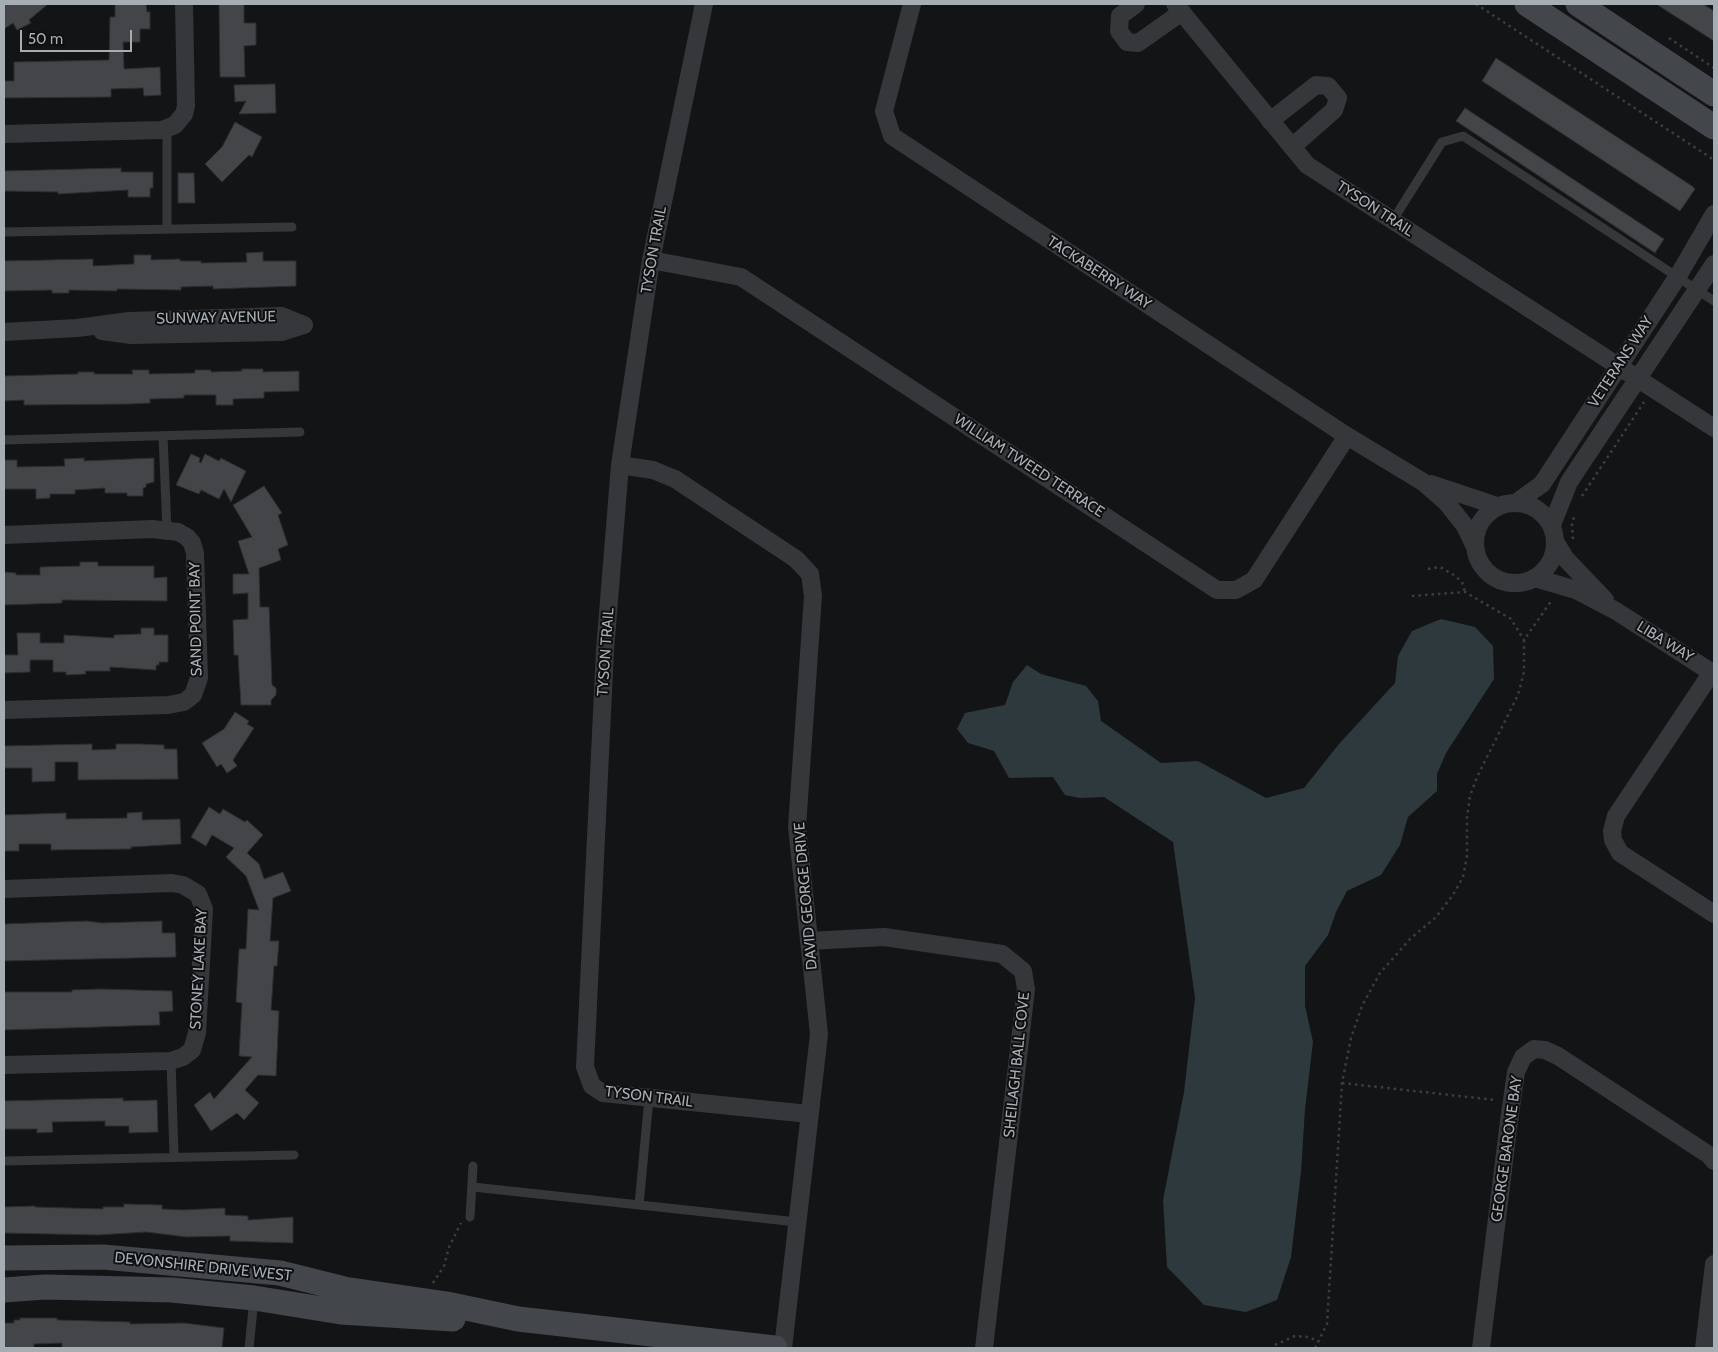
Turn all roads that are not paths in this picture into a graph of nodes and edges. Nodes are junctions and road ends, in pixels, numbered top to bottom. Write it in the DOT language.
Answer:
graph roads {
  1 [pos="184,4"];
  2 [pos="704,4"];
  3 [pos="912,4"];
  4 [pos="1136,4"];
  5 [pos="1527,4"];
  6 [pos="1578,4"];
  7 [pos="1178,8"];
  8 [pos="1714,94"];
  9 [pos="1270,121"];
  10 [pos="1714,127"];
  11 [pos="167,129"];
  12 [pos="4,134"];
  13 [pos="1292,147"];
  14 [pos="1714,214"];
  15 [pos="1393,220"];
  16 [pos="292,227"];
  17 [pos="167,228"];
  18 [pos="4,232"];
  19 [pos="651,260"];
  20 [pos="1714,264"];
  21 [pos="1678,276"];
  22 [pos="1697,289"];
  23 [pos="1714,301"];
  24 [pos="77,328"];
  25 [pos="4,332"];
  26 [pos="1619,365"];
  27 [pos="1637,377"];
  28 [pos="1714,428"];
  29 [pos="300,432"];
  30 [pos="163,436"];
  31 [pos="1347,436"];
  32 [pos="4,440"];
  33 [pos="620,465"];
  34 [pos="1423,482"];
  35 [pos="1517,502"];
  36 [pos="1497,506"];
  37 [pos="1552,524"];
  38 [pos="167,530"];
  39 [pos="4,535"];
  40 [pos="1556,543"];
  41 [pos="1474,544"];
  42 [pos="1535,578"];
  43 [pos="1616,611"];
  44 [pos="1713,673"];
  45 [pos="4,710"];
  46 [pos="4,889"];
  47 [pos="1714,914"];
  48 [pos="809,941"];
  49 [pos="171,1061"];
  50 [pos="4,1065"];
  51 [pos="649,1098"];
  52 [pos="809,1114"];
  53 [pos="294,1155"];
  54 [pos="174,1156"];
  55 [pos="4,1161"];
  56 [pos="1714,1161"];
  57 [pos="473,1166"];
  58 [pos="473,1187"];
  59 [pos="639,1205"];
  60 [pos="470,1217"];
  61 [pos="797,1222"];
  62 [pos="4,1258"];
  63 [pos="1714,1264"];
  64 [pos="4,1290"];
  65 [pos="254,1298"];
  66 [pos="518,1319"];
  67 [pos="249,1348"];
  68 [pos="775,1348"];
  69 [pos="783,1348"];
  70 [pos="984,1348"];
  71 [pos="1481,1348"];
  72 [pos="1704,1348"];
  1 -- 11 [label="street"];
  2 -- 19 [label="street, TYSON TRAIL"];
  3 -- 31 [label="street, TACKABERRY WAY"];
  4 -- 7 [label="street"];
  5 -- 10 [label="street"];
  6 -- 8 [label="street"];
  7 -- 9 [label="street, TYSON TRAIL"];
  9 -- 13 [label="street, TYSON TRAIL"];
  9 -- 13 [label="street"];
  11 -- 12 [label="street"];
  11 -- 17 [label="lane"];
  13 -- 15 [label="street, TYSON TRAIL"];
  14 -- 21 [label="street, VETERANS WAY"];
  15 -- 21 [label="lane"];
  15 -- 26 [label="street, TYSON TRAIL"];
  16 -- 17 [label="lane"];
  17 -- 18 [label="lane"];
  19 -- 31 [label="street, WILLIAM TWEED TERRACE"];
  19 -- 33 [label="street, TYSON TRAIL"];
  20 -- 22 [label="street, VETERANS WAY"];
  21 -- 22 [label="lane"];
  21 -- 26 [label="street, VETERANS WAY"];
  22 -- 23 [label="lane"];
  22 -- 27 [label="street, VETERANS WAY"];
  24 -- 24 [label="street, SUNWAY AVENUE"];
  24 -- 25 [label="street, SUNWAY AVENUE"];
  26 -- 27 [label="street, TYSON TRAIL"];
  26 -- 35 [label="street, VETERANS WAY"];
  27 -- 28 [label="street, TYSON TRAIL"];
  27 -- 37 [label="street, VETERANS WAY"];
  29 -- 30 [label="lane"];
  30 -- 32 [label="lane"];
  30 -- 38 [label="lane"];
  31 -- 34 [label="street, TACKABERRY WAY"];
  33 -- 48 [label="street, DAVID GEORGE DRIVE"];
  33 -- 51 [label="street, TYSON TRAIL"];
  34 -- 36 [label="street"];
  34 -- 41 [label="street"];
  35 -- 36 [label="street"];
  35 -- 37 [label="street"];
  36 -- 41 [label="street"];
  37 -- 40 [label="street"];
  38 -- 39 [label="street, SAND POINT BAY"];
  38 -- 45 [label="street, SAND POINT BAY"];
  40 -- 42 [label="street"];
  40 -- 43 [label="street, LIBA WAY"];
  41 -- 42 [label="street"];
  42 -- 43 [label="street, LIBA WAY"];
  43 -- 44 [label="street, LIBA WAY"];
  44 -- 47 [label="street"];
  46 -- 49 [label="street, STONEY LAKE BAY"];
  48 -- 52 [label="street, DAVID GEORGE DRIVE"];
  48 -- 70 [label="street, SHEILAGH BALL COVE"];
  49 -- 50 [label="street, STONEY LAKE BAY"];
  49 -- 54 [label="lane"];
  51 -- 52 [label="street, TYSON TRAIL"];
  51 -- 59 [label="lane"];
  52 -- 61 [label="street, DAVID GEORGE DRIVE"];
  53 -- 54 [label="lane"];
  54 -- 55 [label="lane"];
  56 -- 71 [label="street, GEORGE BARONE BAY"];
  57 -- 58 [label="lane"];
  58 -- 59 [label="lane"];
  58 -- 60 [label="lane"];
  59 -- 61 [label="lane"];
  61 -- 69 [label="street, DAVID GEORGE DRIVE"];
  62 -- 66 [label="street, DEVONSHIRE DRIVE WEST"];
  63 -- 72 [label="street"];
  64 -- 65 [label="street, DEVONSHIRE DRIVE WEST"];
  65 -- 66 [label="street, DEVONSHIRE DRIVE WEST"];
  65 -- 67 [label="lane"];
  66 -- 68 [label="street, DEVONSHIRE DRIVE WEST"];
}
